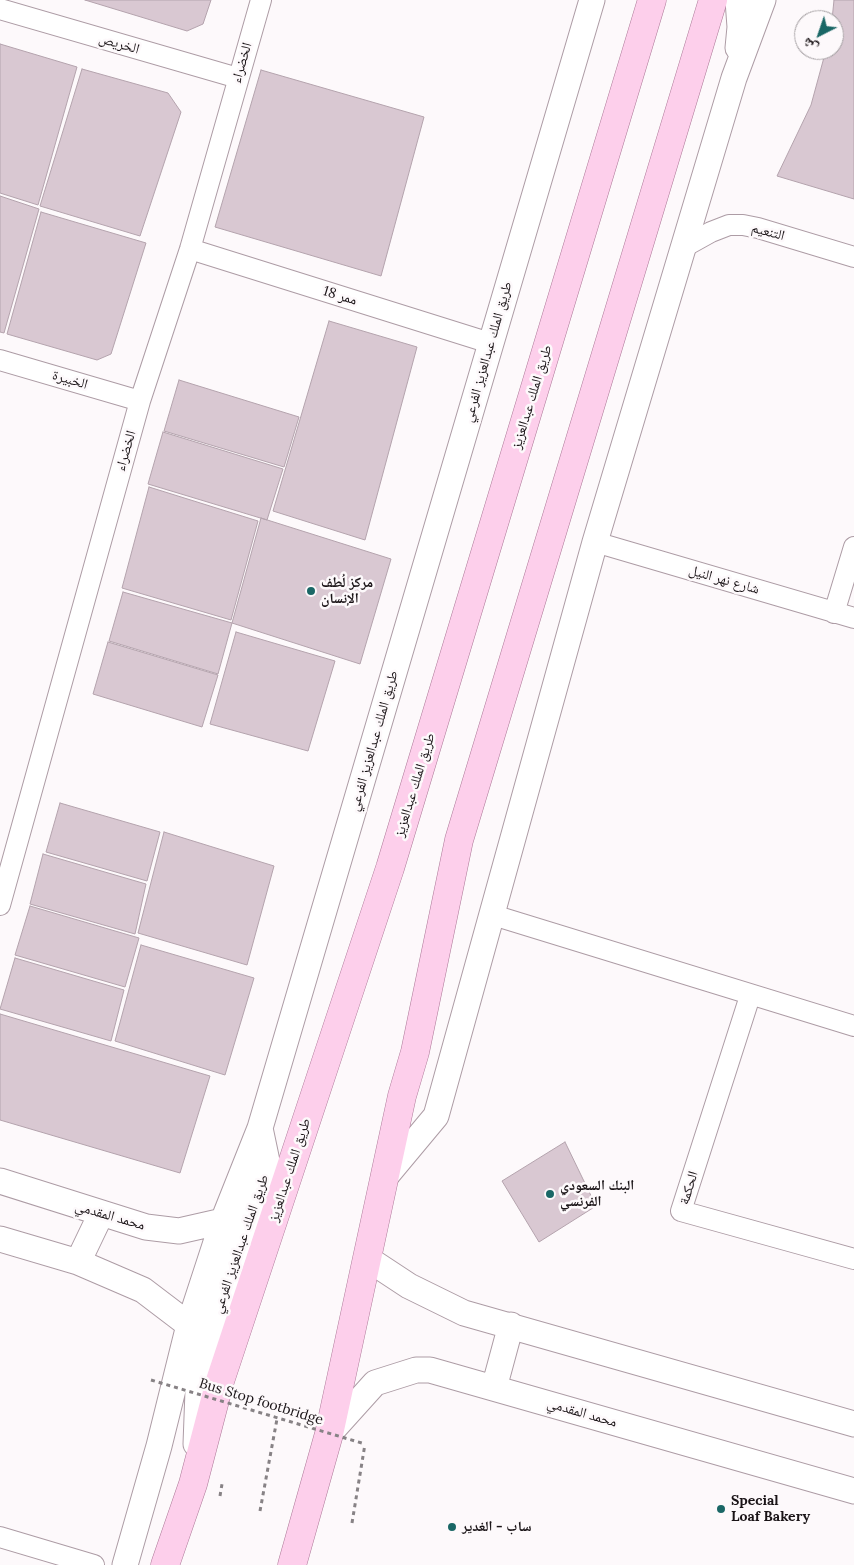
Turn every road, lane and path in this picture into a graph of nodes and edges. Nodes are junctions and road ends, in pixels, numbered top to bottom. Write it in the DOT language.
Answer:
graph roads {
  1 [pos="261,0"];
  2 [pos="592,0"];
  3 [pos="652,0"];
  4 [pos="713,0"];
  5 [pos="738,0"];
  6 [pos="764,0"];
  7 [pos="0,9"];
  8 [pos="238,78"];
  9 [pos="734,78"];
  10 [pos="684,247"];
  11 [pos="190,249"];
  12 [pos="854,257"];
  13 [pos="490,343"];
  14 [pos="0,360"];
  15 [pos="140,401"];
  16 [pos="595,542"];
  17 [pos="854,548"];
  18 [pos="834,613"];
  19 [pos="854,618"];
  20 [pos="1,895"];
  21 [pos="493,915"];
  22 [pos="750,996"];
  23 [pos="854,1026"];
  24 [pos="260,1128"];
  25 [pos="386,1176"];
  26 [pos="0,1182"];
  27 [pos="101,1214"];
  28 [pos="222,1221"];
  29 [pos="0,1239"];
  30 [pos="368,1259"];
  31 [pos="854,1259"];
  32 [pos="78,1262"];
  33 [pos="189,1325"];
  34 [pos="511,1325"];
  35 [pos="151,1380"];
  36 [pos="494,1388"];
  37 [pos="276,1419"];
  38 [pos="854,1424"];
  39 [pos="329,1434"];
  40 [pos="193,1484"];
  41 [pos="854,1491"];
  42 [pos="260,1511"];
  43 [pos="352,1522"];
  44 [pos="0,1537"];
  45 [pos="94,1565"];
  46 [pos="125,1565"];
  47 [pos="165,1565"];
  48 [pos="292,1565"];
  1 -- 8 [label="street, الخضراء"];
  2 -- 13 [label="street, طريق الملك عبدالعزيز الفرعي"];
  3 -- 40 [label="main road, طريق الملك عبدالعزيز"];
  4 -- 25 [label="main road"];
  5 -- 9 [label="street"];
  6 -- 9 [label="street"];
  7 -- 8 [label="street, الخريص"];
  8 -- 11 [label="street, الخضراء"];
  9 -- 10 [label="street"];
  10 -- 12 [label="street, التنعيم"];
  10 -- 16 [label="street"];
  11 -- 13 [label="street, ممر 18"];
  11 -- 15 [label="street, الخضراء"];
  13 -- 24 [label="street, طريق الملك عبدالعزيز الفرعي"];
  14 -- 15 [label="street, الخبيرة"];
  15 -- 20 [label="street, الخضراء"];
  16 -- 18 [label="street, شارع نهر النيل"];
  16 -- 21 [label="street"];
  17 -- 18 [label="street"];
  18 -- 19 [label="street, شارع نهر النيل"];
  21 -- 22 [label="street"];
  21 -- 25 [label="street"];
  22 -- 23 [label="street"];
  22 -- 31 [label="street, الحكمة"];
  24 -- 28 [label="street"];
  24 -- 40 [label="street, طريق الملك عبدالعزيز الفرعي"];
  25 -- 30 [label="main road"];
  26 -- 27 [label="street, محمد المقدمي"];
  27 -- 28 [label="street, محمد المقدمي"];
  27 -- 32 [label="street"];
  28 -- 33 [label="street"];
  29 -- 32 [label="street"];
  30 -- 34 [label="street"];
  30 -- 39 [label="main road"];
  32 -- 33 [label="street"];
  33 -- 46 [label="street"];
  34 -- 36 [label="street"];
  34 -- 38 [label="street"];
  35 -- 37 [label="path, Bus Stop footbridge, bridge"];
  36 -- 39 [label="street, محمد المقدمي"];
  36 -- 41 [label="street, محمد المقدمي"];
  37 -- 42 [label="path"];
  37 -- 43 [label="path, Bus Stop footbridge, bridge"];
  39 -- 48 [label="main road"];
  40 -- 47 [label="main road, طريق الملك عبدالعزيز"];
  44 -- 45 [label="street"];
}
